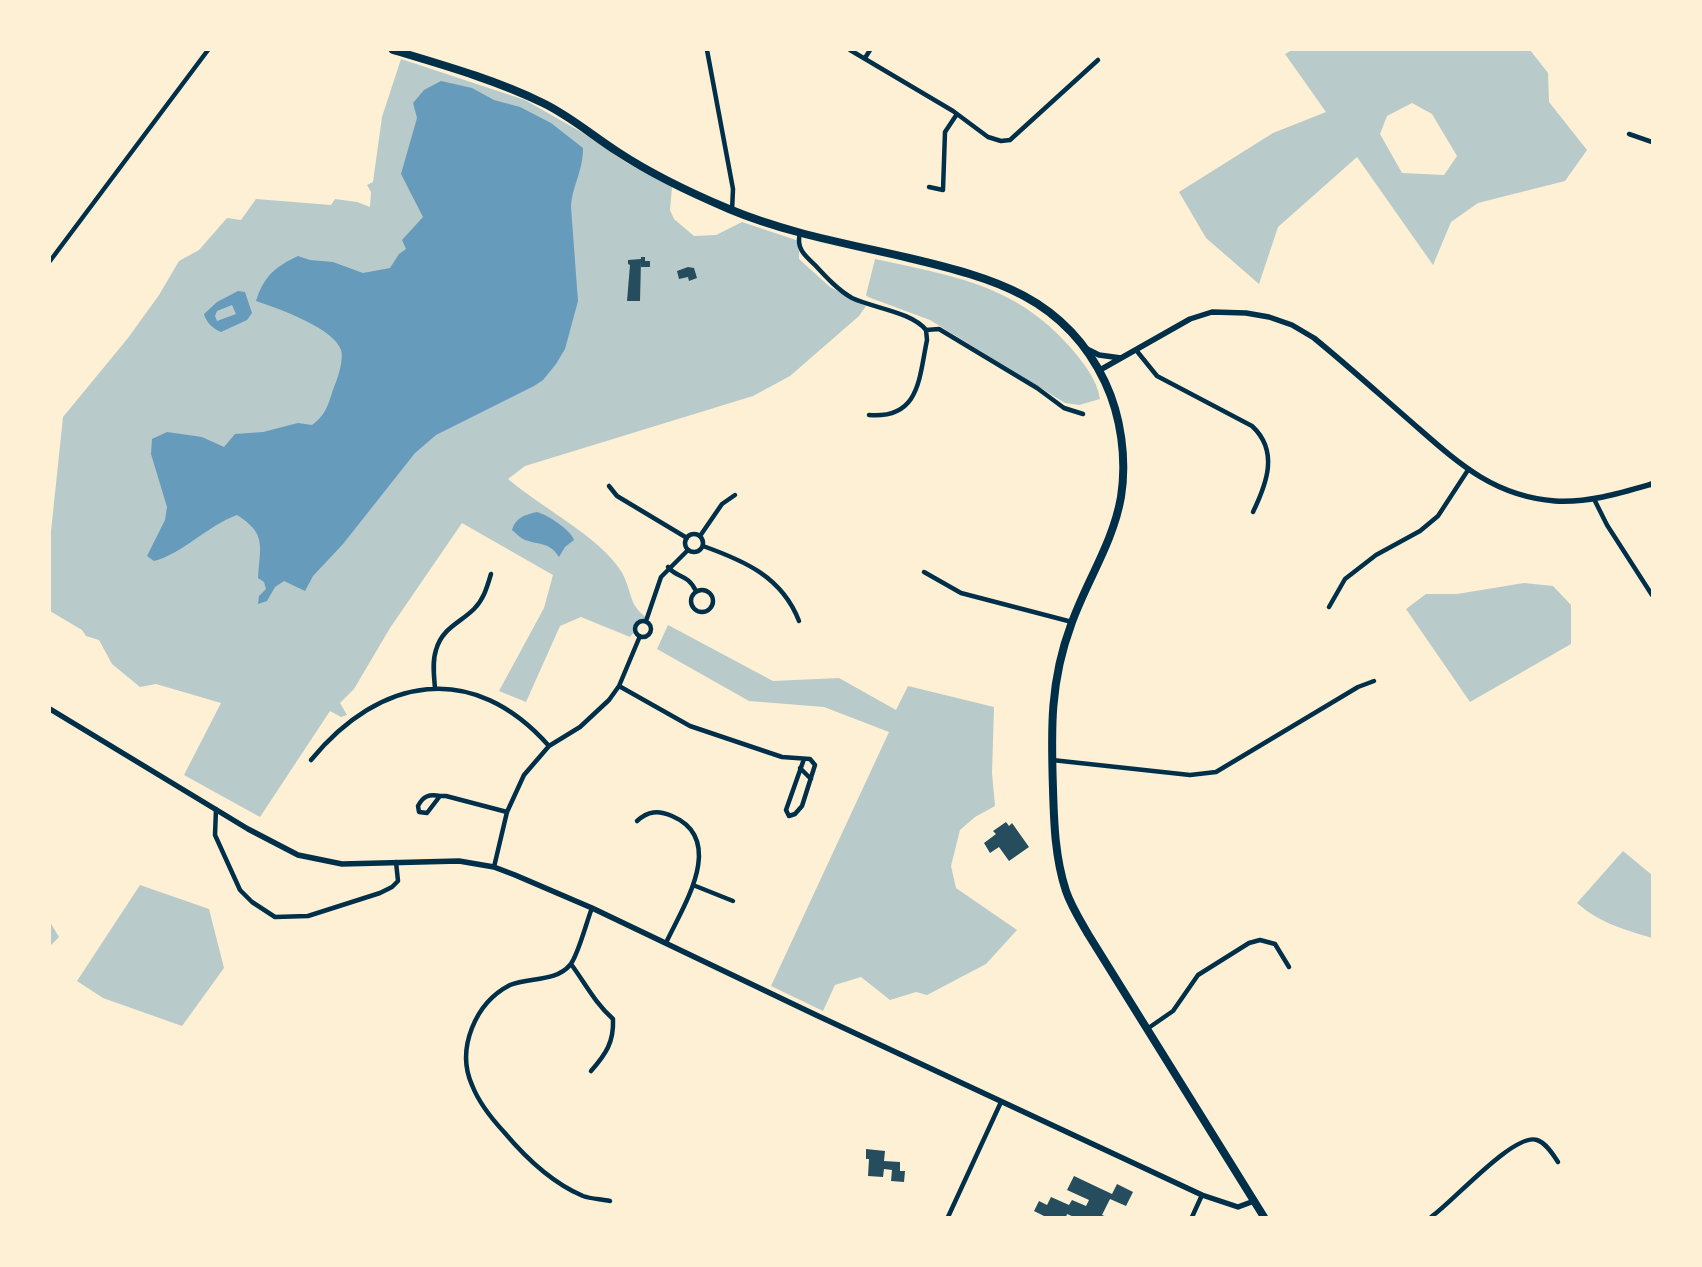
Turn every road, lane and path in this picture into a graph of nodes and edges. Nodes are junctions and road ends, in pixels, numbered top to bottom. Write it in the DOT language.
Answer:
graph roads {
  1 [pos="208,50"];
  2 [pos="393,50"];
  3 [pos="707,50"];
  4 [pos="850,50"];
  5 [pos="870,50"];
  6 [pos="865,58"];
  7 [pos="1098,60"];
  8 [pos="957,114"];
  9 [pos="1629,134"];
  10 [pos="1652,142"];
  11 [pos="929,187"];
  12 [pos="732,211"];
  13 [pos="800,232"];
  14 [pos="50,261"];
  15 [pos="926,330"];
  16 [pos="1085,348"];
  17 [pos="1136,350"];
  18 [pos="1123,358"];
  19 [pos="1100,370"];
  20 [pos="1083,414"];
  21 [pos="869,415"];
  22 [pos="1468,470"];
  23 [pos="1652,484"];
  24 [pos="609,486"];
  25 [pos="736,496"];
  26 [pos="1594,499"];
  27 [pos="1254,512"];
  28 [pos="700,536"];
  29 [pos="687,538"];
  30 [pos="703,546"];
  31 [pos="688,550"];
  32 [pos="668,567"];
  33 [pos="924,572"];
  34 [pos="491,574"];
  35 [pos="696,591"];
  36 [pos="1652,595"];
  37 [pos="1329,607"];
  38 [pos="799,621"];
  39 [pos="646,622"];
  40 [pos="1072,622"];
  41 [pos="640,636"];
  42 [pos="1374,682"];
  43 [pos="619,686"];
  44 [pos="435,688"];
  45 [pos="50,709"];
  46 [pos="550,746"];
  47 [pos="804,759"];
  48 [pos="311,760"];
  49 [pos="1052,760"];
  50 [pos="800,768"];
  51 [pos="811,779"];
  52 [pos="440,796"];
  53 [pos="216,809"];
  54 [pos="507,812"];
  55 [pos="637,821"];
  56 [pos="396,862"];
  57 [pos="494,867"];
  58 [pos="693,885"];
  59 [pos="733,902"];
  60 [pos="592,908"];
  61 [pos="666,943"];
  62 [pos="571,964"];
  63 [pos="1289,967"];
  64 [pos="1147,1029"];
  65 [pos="591,1071"];
  66 [pos="1001,1102"];
  67 [pos="1558,1162"];
  68 [pos="1202,1195"];
  69 [pos="610,1200"];
  70 [pos="1254,1201"];
  71 [pos="948,1217"];
  72 [pos="1192,1217"];
  73 [pos="1264,1217"];
  74 [pos="1431,1217"];
  1 -- 14 [label="street"];
  2 -- 12 [label="highway"];
  3 -- 12 [label="street"];
  4 -- 6 [label="street"];
  5 -- 6 [label="street"];
  6 -- 8 [label="street"];
  7 -- 8 [label="street"];
  8 -- 11 [label="street"];
  9 -- 10 [label="street"];
  12 -- 13 [label="highway"];
  13 -- 15 [label="street"];
  13 -- 16 [label="highway"];
  15 -- 20 [label="street"];
  15 -- 21 [label="street"];
  16 -- 18 [label="street"];
  16 -- 19 [label="highway"];
  17 -- 18 [label="street"];
  17 -- 22 [label="street"];
  17 -- 27 [label="street"];
  18 -- 19 [label="street"];
  19 -- 40 [label="highway"];
  22 -- 26 [label="street"];
  22 -- 37 [label="street"];
  23 -- 26 [label="street"];
  24 -- 29 [label="street"];
  25 -- 28 [label="street"];
  26 -- 36 [label="street"];
  28 -- 29 [label="street"];
  28 -- 30 [label="street"];
  29 -- 31 [label="street"];
  30 -- 31 [label="street"];
  30 -- 38 [label="street"];
  31 -- 32 [label="street"];
  32 -- 35 [label="street"];
  32 -- 39 [label="street"];
  33 -- 40 [label="street"];
  34 -- 44 [label="street"];
  35 -- 35 [label="street"];
  39 -- 41 [label="street"];
  39 -- 41 [label="street"];
  40 -- 49 [label="highway"];
  41 -- 43 [label="street"];
  42 -- 49 [label="street"];
  43 -- 46 [label="street"];
  43 -- 47 [label="street"];
  44 -- 46 [label="street"];
  44 -- 48 [label="street"];
  45 -- 53 [label="street"];
  46 -- 54 [label="street"];
  47 -- 50 [label="street"];
  47 -- 51 [label="street"];
  49 -- 64 [label="highway"];
  50 -- 51 [label="street"];
  50 -- 51 [label="street"];
  52 -- 52 [label="street"];
  52 -- 54 [label="street"];
  53 -- 56 [label="street"];
  53 -- 56 [label="street"];
  54 -- 57 [label="street"];
  55 -- 58 [label="street"];
  56 -- 57 [label="street"];
  57 -- 60 [label="street"];
  58 -- 59 [label="street"];
  58 -- 61 [label="street"];
  60 -- 61 [label="street"];
  60 -- 62 [label="street"];
  61 -- 66 [label="street"];
  62 -- 65 [label="street"];
  62 -- 69 [label="street"];
  63 -- 64 [label="street"];
  64 -- 70 [label="highway"];
  66 -- 68 [label="street"];
  66 -- 71 [label="street"];
  67 -- 74 [label="street"];
  68 -- 70 [label="street"];
  68 -- 72 [label="street"];
  70 -- 73 [label="highway"];
}
